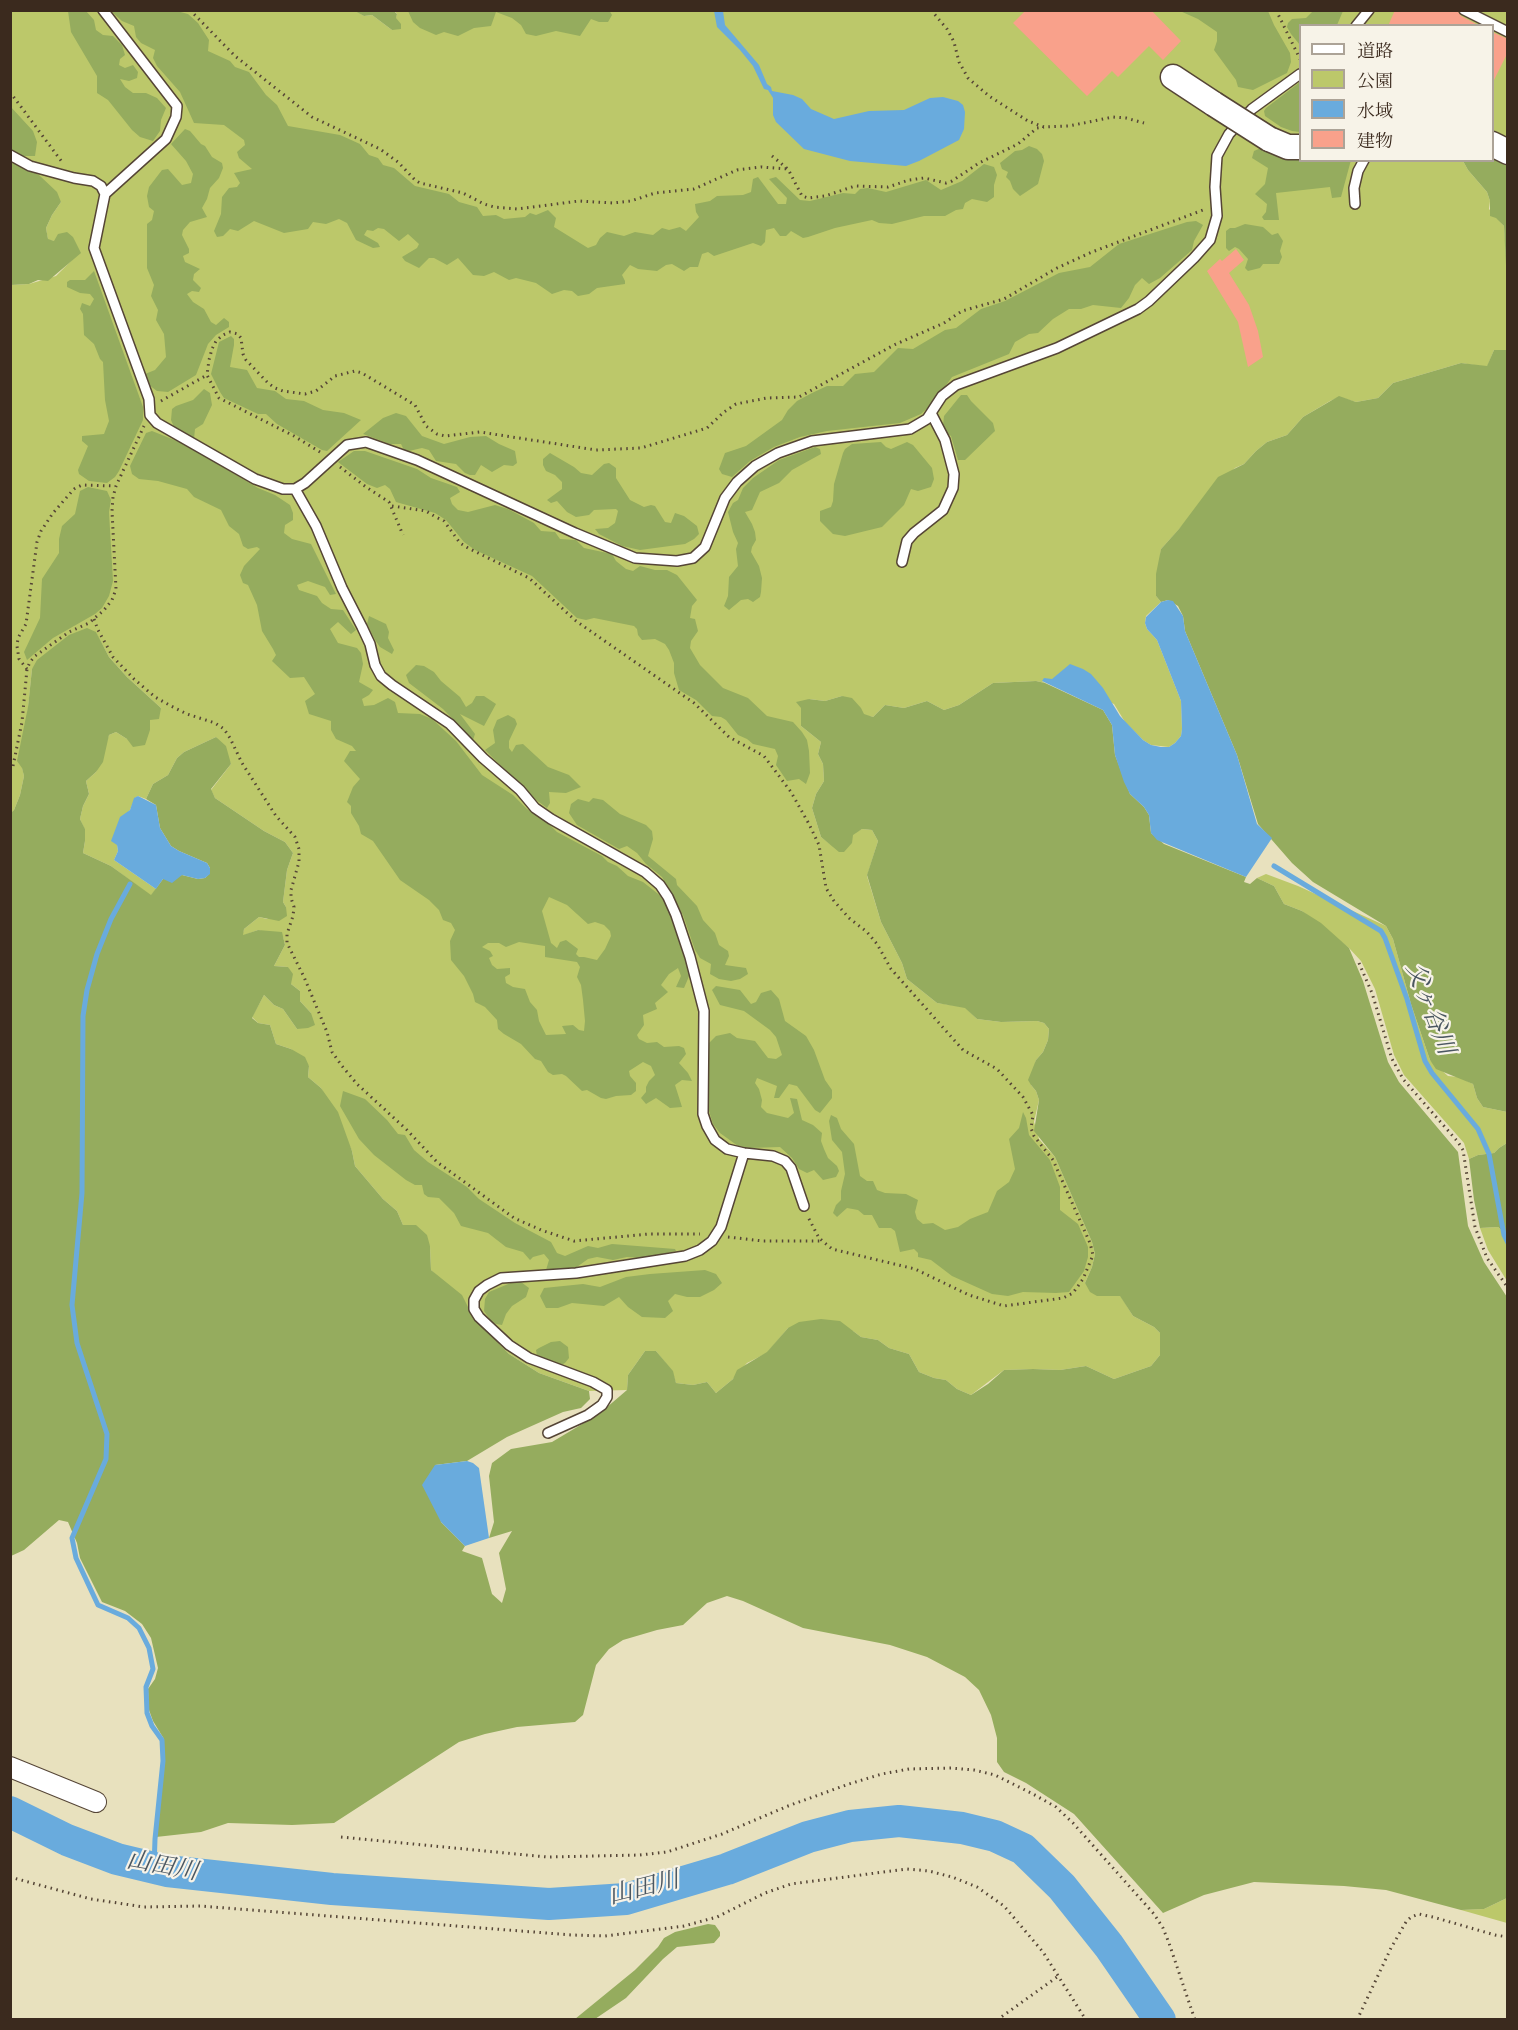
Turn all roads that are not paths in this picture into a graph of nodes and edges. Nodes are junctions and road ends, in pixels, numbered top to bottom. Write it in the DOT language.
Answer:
graph roads {
  1 [pos="103,10"];
  2 [pos="1369,10"];
  3 [pos="1464,10"];
  4 [pos="1358,24"];
  5 [pos="1492,24"];
  6 [pos="1494,25"];
  7 [pos="1508,32"];
  8 [pos="1299,75"];
  9 [pos="1173,77"];
  10 [pos="1299,147"];
  11 [pos="10,155"];
  12 [pos="1363,162"];
  13 [pos="105,194"];
  14 [pos="1355,204"];
  15 [pos="931,413"];
  16 [pos="295,489"];
  17 [pos="902,562"];
  18 [pos="744,1153"];
  19 [pos="804,1206"];
  20 [pos="548,1433"];
  21 [pos="10,1767"];
  22 [pos="96,1802"];
  1 -- 13 [label="lane"];
  2 -- 4 [label="lane"];
  3 -- 5 [label="lane"];
  6 -- 7 [label="lane"];
  8 -- 15 [label="lane"];
  9 -- 10 [label="street, bridge"];
  11 -- 13 [label="lane"];
  12 -- 14 [label="lane"];
  13 -- 16 [label="lane"];
  15 -- 16 [label="lane"];
  15 -- 17 [label="lane"];
  16 -- 18 [label="lane"];
  18 -- 19 [label="lane"];
  18 -- 20 [label="lane"];
  21 -- 22 [label="street"];
}
